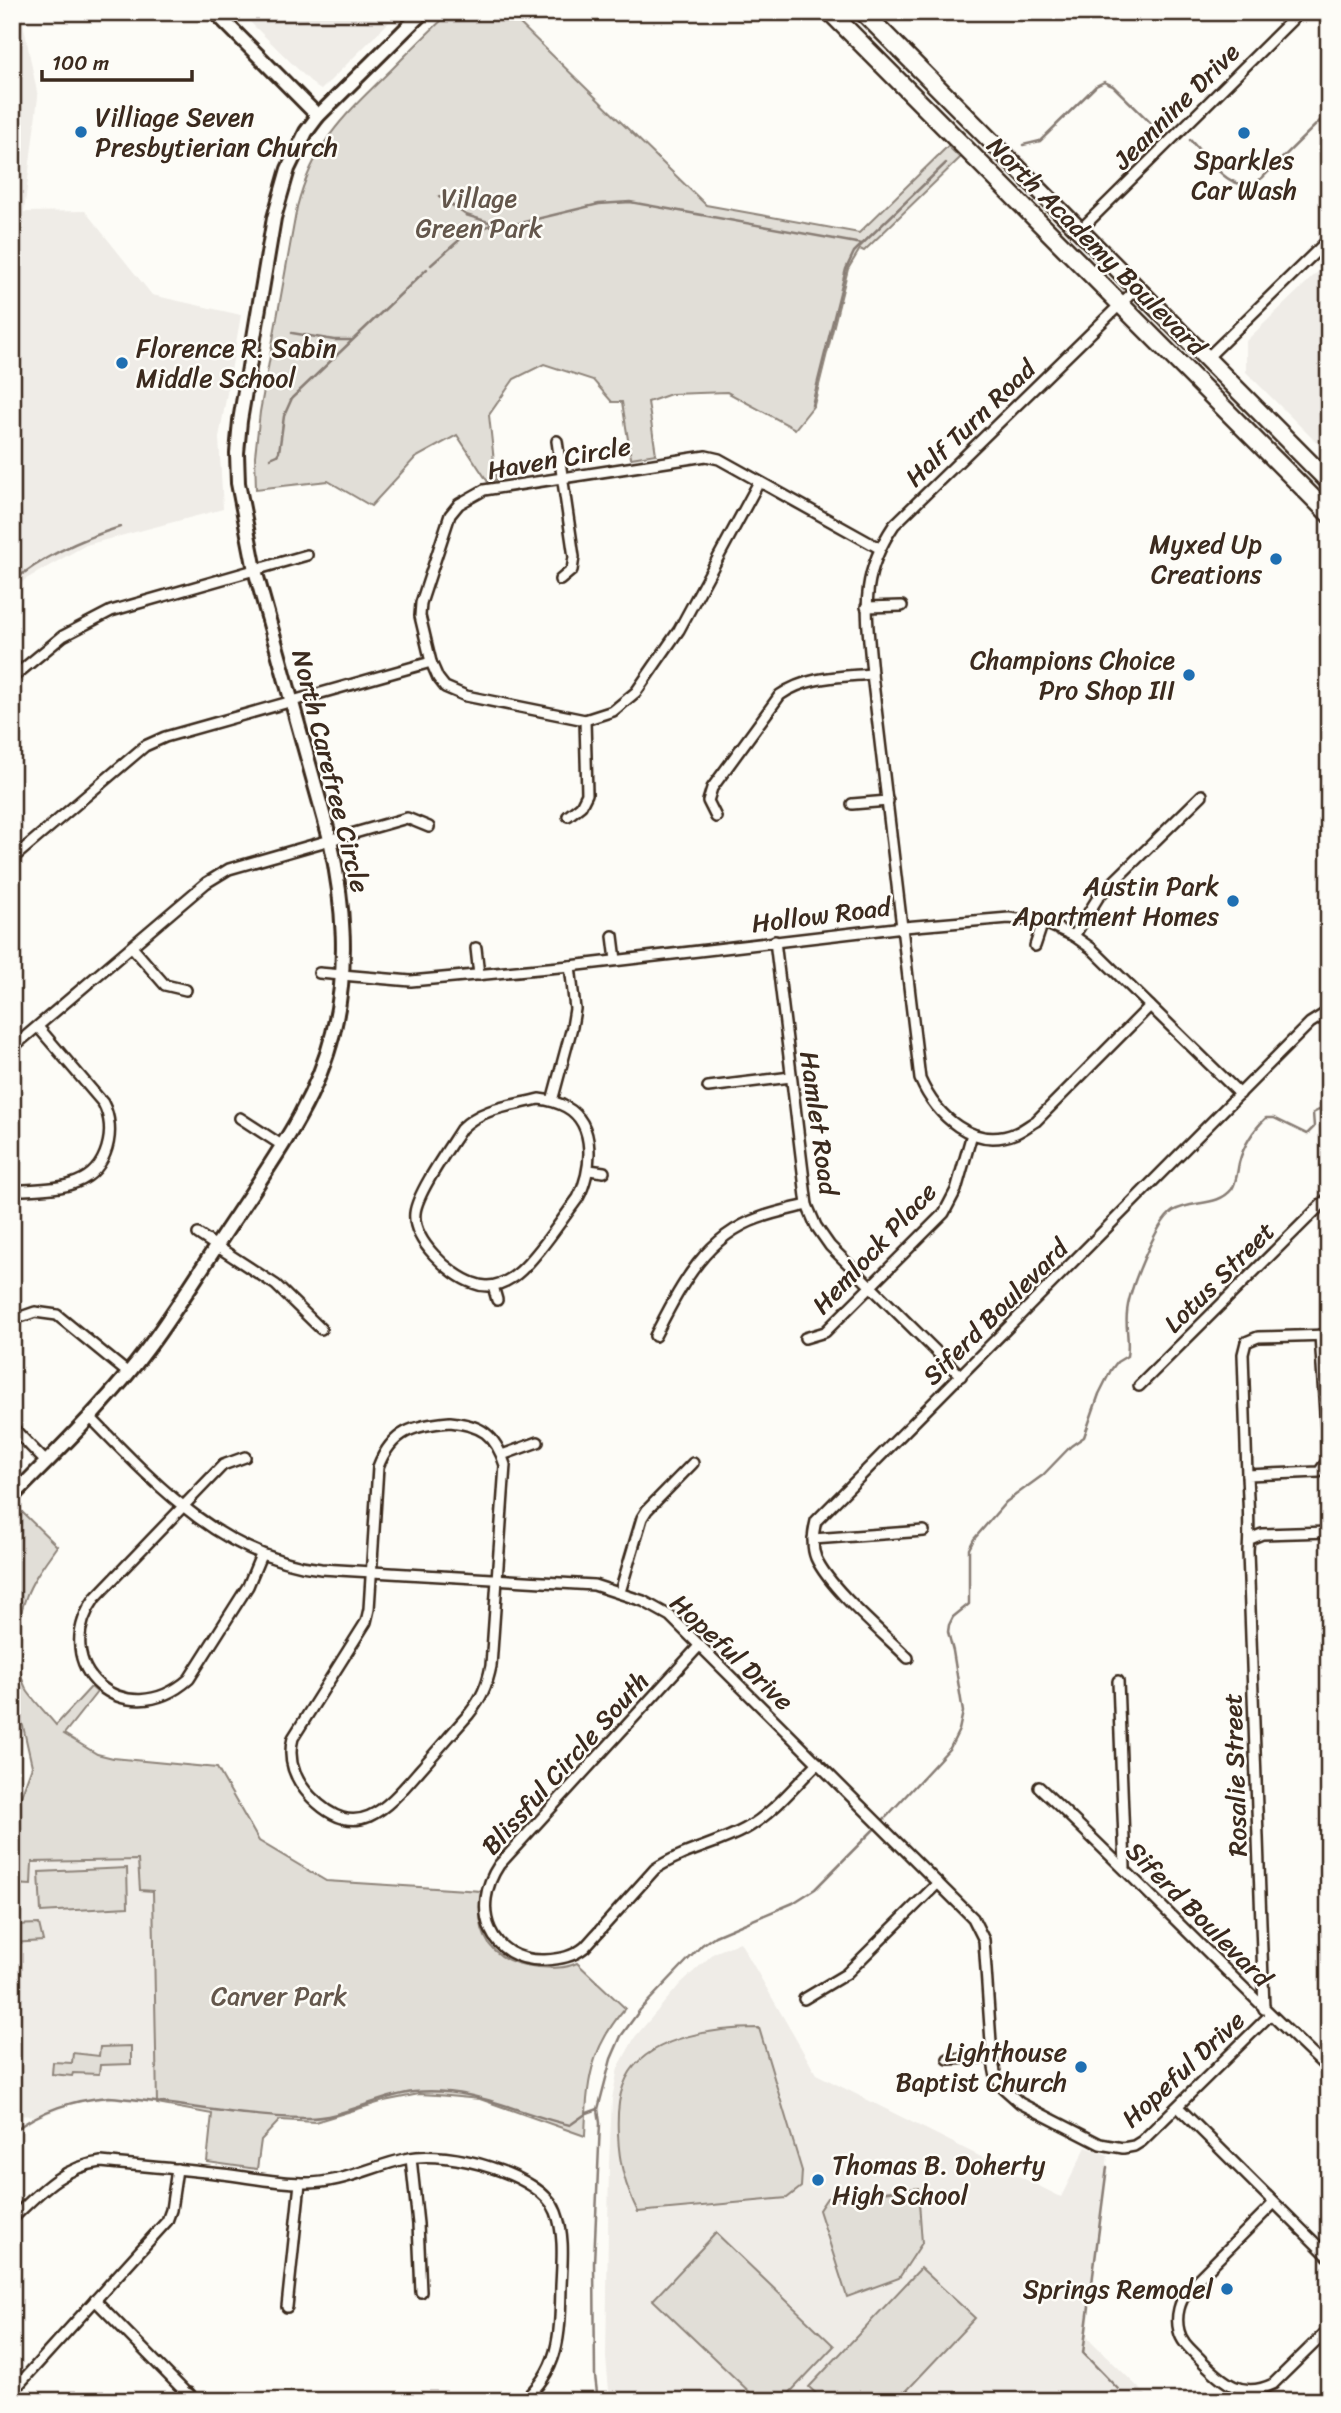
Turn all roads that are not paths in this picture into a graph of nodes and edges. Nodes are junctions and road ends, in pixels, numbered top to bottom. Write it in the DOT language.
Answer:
graph roads {
  1 [pos="215,12"];
  2 [pos="424,12"];
  3 [pos="830,12"];
  4 [pos="863,12"];
  5 [pos="1300,12"];
  6 [pos="318,116"];
  7 [pos="1080,230"];
  8 [pos="1329,239"];
  9 [pos="1137,288"];
  10 [pos="1121,304"];
  11 [pos="1206,359"];
  12 [pos="557,441"];
  13 [pos="562,478"];
  14 [pos="760,482"];
  15 [pos="1329,482"];
  16 [pos="1329,514"];
  17 [pos="879,548"];
  18 [pos="307,555"];
  19 [pos="254,570"];
  20 [pos="560,580"];
  21 [pos="902,606"];
  22 [pos="866,607"];
  23 [pos="431,662"];
  24 [pos="872,674"];
  25 [pos="12,678"];
  26 [pos="292,702"];
  27 [pos="585,720"];
  28 [pos="1202,795"];
  29 [pos="888,801"];
  30 [pos="852,804"];
  31 [pos="568,816"];
  32 [pos="716,817"];
  33 [pos="429,827"];
  34 [pos="330,839"];
  35 [pos="12,859"];
  36 [pos="1043,922"];
  37 [pos="904,927"];
  38 [pos="613,936"];
  39 [pos="1074,936"];
  40 [pos="775,941"];
  41 [pos="1035,946"];
  42 [pos="132,947"];
  43 [pos="476,948"];
  44 [pos="616,960"];
  45 [pos="570,966"];
  46 [pos="318,973"];
  47 [pos="342,975"];
  48 [pos="479,975"];
  49 [pos="186,990"];
  50 [pos="1150,1006"];
  51 [pos="1329,1011"];
  52 [pos="38,1027"];
  53 [pos="12,1048"];
  54 [pos="791,1077"];
  55 [pos="708,1087"];
  56 [pos="1240,1094"];
  57 [pos="552,1101"];
  58 [pos="240,1118"];
  59 [pos="972,1134"];
  60 [pos="283,1146"];
  61 [pos="589,1170"];
  62 [pos="604,1172"];
  63 [pos="12,1191"];
  64 [pos="1329,1196"];
  65 [pos="807,1205"];
  66 [pos="198,1234"];
  67 [pos="216,1246"];
  68 [pos="493,1286"];
  69 [pos="870,1287"];
  70 [pos="497,1300"];
  71 [pos="12,1320"];
  72 [pos="321,1329"];
  73 [pos="1324,1335"];
  74 [pos="655,1336"];
  75 [pos="805,1338"];
  76 [pos="128,1373"];
  77 [pos="961,1377"];
  78 [pos="1139,1387"];
  79 [pos="89,1416"];
  80 [pos="12,1427"];
  81 [pos="538,1442"];
  82 [pos="502,1455"];
  83 [pos="245,1457"];
  84 [pos="46,1462"];
  85 [pos="693,1463"];
  86 [pos="1247,1475"];
  87 [pos="12,1497"];
  88 [pos="183,1507"];
  89 [pos="924,1531"];
  90 [pos="1329,1532"];
  91 [pos="813,1539"];
  92 [pos="1250,1539"];
  93 [pos="261,1555"];
  94 [pos="372,1572"];
  95 [pos="496,1579"];
  96 [pos="620,1592"];
  97 [pos="700,1645"];
  98 [pos="908,1658"];
  99 [pos="1118,1681"];
  100 [pos="818,1763"];
  101 [pos="1039,1787"];
  102 [pos="1125,1867"];
  103 [pos="938,1883"];
  104 [pos="804,1999"];
  105 [pos="1267,2012"];
  106 [pos="992,2057"];
  107 [pos="948,2059"];
  108 [pos="1329,2070"];
  109 [pos="1178,2106"];
  110 [pos="411,2158"];
  111 [pos="177,2169"];
  112 [pos="300,2183"];
  113 [pos="1274,2203"];
  114 [pos="12,2219"];
  115 [pos="1329,2256"];
  116 [pos="421,2292"];
  117 [pos="95,2300"];
  118 [pos="287,2307"];
  119 [pos="1329,2329"];
  120 [pos="12,2392"];
  121 [pos="1250,2396"];
  122 [pos="188,2399"];
  123 [pos="522,2401"];
  1 -- 6 [label="main road"];
  2 -- 6 [label="main road, North Carefree Circle"];
  3 -- 10 [label="highway, North Academy Boulevard"];
  4 -- 7 [label="highway, North Academy Boulevard"];
  5 -- 7 [label="street, Jeannine Drive"];
  6 -- 19 [label="main road, North Carefree Circle"];
  7 -- 9 [label="highway, North Academy Boulevard"];
  8 -- 11 [label="street"];
  9 -- 10 [label="street, Half Turn Road"];
  9 -- 11 [label="highway, North Academy Boulevard"];
  10 -- 16 [label="highway, North Academy Boulevard"];
  10 -- 17 [label="street, Half Turn Road"];
  11 -- 15 [label="highway, North Academy Boulevard"];
  12 -- 13 [label="street"];
  13 -- 14 [label="street, Haven Circle"];
  13 -- 20 [label="street"];
  13 -- 23 [label="street, Haven Circle"];
  14 -- 17 [label="street, Haven Circle"];
  14 -- 27 [label="street"];
  17 -- 22 [label="street, Half Turn Road"];
  18 -- 19 [label="street"];
  19 -- 25 [label="street"];
  19 -- 26 [label="main road, North Carefree Circle"];
  21 -- 22 [label="street"];
  22 -- 24 [label="street, Half Turn Road"];
  23 -- 26 [label="street"];
  23 -- 27 [label="street, Haven Circle"];
  24 -- 29 [label="street, Half Turn Road"];
  24 -- 32 [label="street"];
  26 -- 34 [label="main road, North Carefree Circle"];
  26 -- 35 [label="street"];
  27 -- 31 [label="street"];
  28 -- 39 [label="street"];
  29 -- 30 [label="street"];
  29 -- 37 [label="street, Half Turn Road"];
  33 -- 34 [label="street"];
  34 -- 42 [label="street"];
  34 -- 47 [label="main road, North Carefree Circle"];
  36 -- 37 [label="street, Hollow Road"];
  36 -- 39 [label="street, Hollow Road"];
  36 -- 41 [label="street"];
  37 -- 40 [label="street, Hollow Road"];
  37 -- 59 [label="street, Half Turn Road"];
  38 -- 44 [label="street"];
  39 -- 50 [label="street, Hollow Road"];
  40 -- 44 [label="street, Hollow Road"];
  40 -- 54 [label="street, Hamlet Road"];
  42 -- 49 [label="street"];
  42 -- 52 [label="street"];
  43 -- 48 [label="street"];
  44 -- 45 [label="street, Hollow Road"];
  45 -- 48 [label="street, Hollow Road"];
  45 -- 57 [label="street"];
  46 -- 47 [label="street, Hollow Road"];
  47 -- 48 [label="street, Hollow Road"];
  47 -- 60 [label="main road, North Carefree Circle"];
  50 -- 56 [label="street, Hollow Road"];
  50 -- 59 [label="street"];
  51 -- 56 [label="street, Siferd Boulevard"];
  52 -- 53 [label="street"];
  52 -- 63 [label="street"];
  54 -- 55 [label="street"];
  54 -- 65 [label="street, Hamlet Road"];
  56 -- 77 [label="street, Siferd Boulevard"];
  57 -- 61 [label="street"];
  57 -- 68 [label="street"];
  58 -- 60 [label="street"];
  59 -- 69 [label="street, Hemlock Place"];
  60 -- 67 [label="main road, North Carefree Circle"];
  61 -- 62 [label="street"];
  61 -- 68 [label="street"];
  64 -- 78 [label="street, Lotus Street"];
  65 -- 69 [label="street, Hamlet Road"];
  65 -- 74 [label="street"];
  66 -- 67 [label="street"];
  67 -- 72 [label="street"];
  67 -- 76 [label="main road, North Carefree Circle"];
  68 -- 70 [label="street"];
  69 -- 75 [label="street, Hemlock Place"];
  69 -- 77 [label="street, Hamlet Road"];
  71 -- 76 [label="street"];
  73 -- 86 [label="street"];
  73 -- 86 [label="street, Rosalie Street"];
  76 -- 79 [label="main road, North Carefree Circle"];
  77 -- 91 [label="street, Siferd Boulevard"];
  79 -- 84 [label="main road, North Carefree Circle"];
  79 -- 88 [label="street, Hopeful Drive"];
  80 -- 84 [label="street"];
  81 -- 82 [label="street"];
  82 -- 94 [label="street"];
  82 -- 95 [label="street"];
  83 -- 88 [label="street"];
  84 -- 87 [label="main road, North Carefree Circle"];
  85 -- 96 [label="street"];
  86 -- 92 [label="street, Rosalie Street"];
  88 -- 93 [label="street, Hopeful Drive"];
  88 -- 93 [label="street"];
  89 -- 91 [label="street"];
  90 -- 92 [label="street"];
  91 -- 98 [label="street"];
  92 -- 105 [label="street, Rosalie Street"];
  93 -- 94 [label="street, Hopeful Drive"];
  94 -- 95 [label="street, Hopeful Drive"];
  94 -- 95 [label="street"];
  95 -- 96 [label="street, Hopeful Drive"];
  96 -- 97 [label="street, Hopeful Drive"];
  97 -- 100 [label="street, Hopeful Drive"];
  97 -- 100 [label="street, Blissful Circle South"];
  99 -- 102 [label="street"];
  100 -- 103 [label="street, Hopeful Drive"];
  101 -- 102 [label="street, Siferd Boulevard"];
  102 -- 105 [label="street, Siferd Boulevard"];
  103 -- 104 [label="street"];
  103 -- 106 [label="street, Hopeful Drive"];
  105 -- 108 [label="street, Siferd Boulevard"];
  105 -- 109 [label="street, Hopeful Drive"];
  106 -- 107 [label="street"];
  106 -- 109 [label="street, Hopeful Drive"];
  109 -- 113 [label="street"];
  110 -- 112 [label="street"];
  110 -- 116 [label="street"];
  110 -- 123 [label="street"];
  111 -- 112 [label="street"];
  111 -- 114 [label="street"];
  111 -- 117 [label="street"];
  112 -- 118 [label="street"];
  113 -- 115 [label="street"];
  113 -- 121 [label="street"];
  117 -- 120 [label="street"];
  117 -- 122 [label="street"];
  119 -- 121 [label="street"];
}
